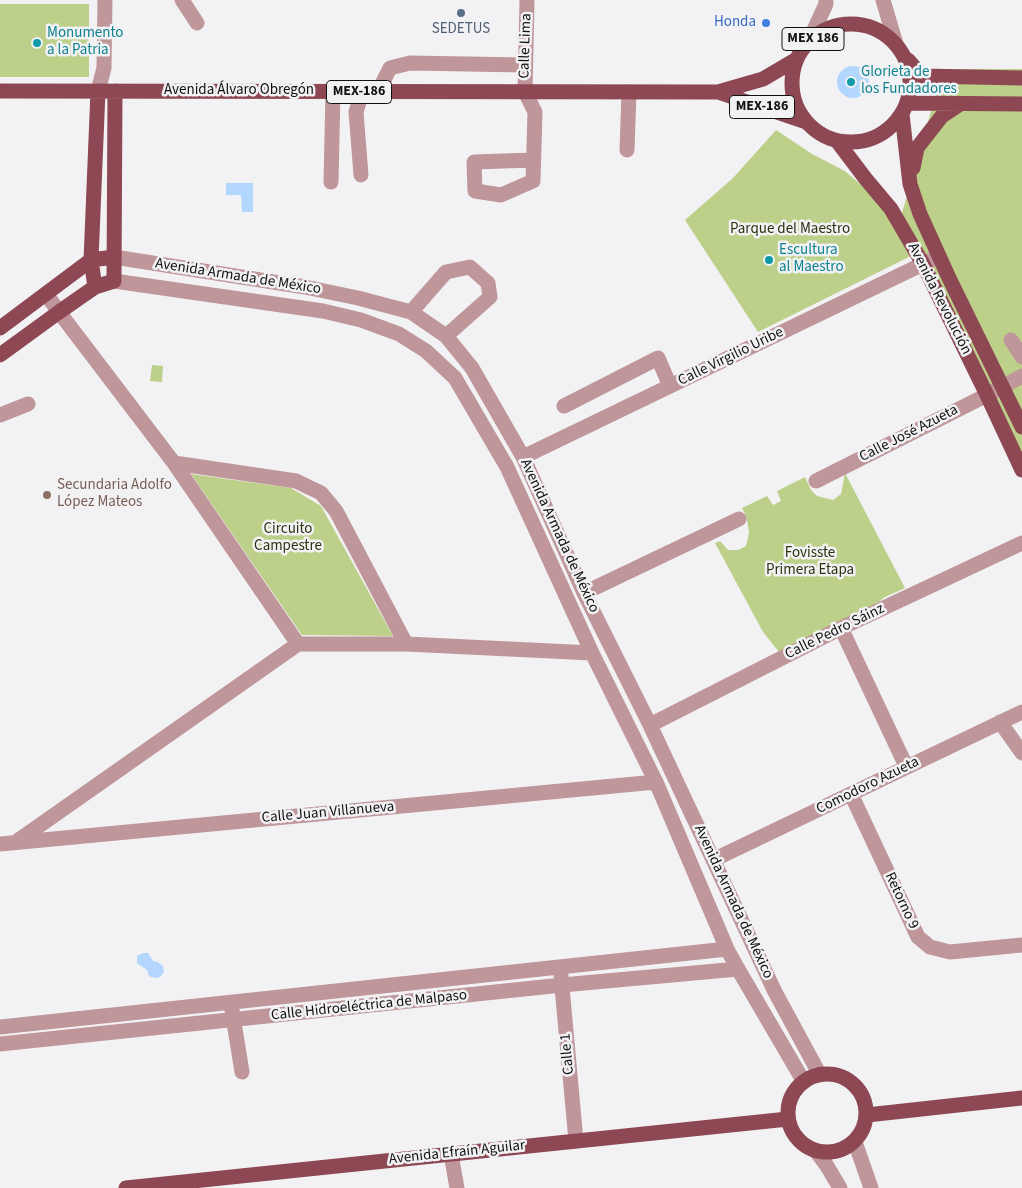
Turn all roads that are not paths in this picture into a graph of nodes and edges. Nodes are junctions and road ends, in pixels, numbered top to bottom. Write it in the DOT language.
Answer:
graph roads {
  1 [pos="105,0"];
  2 [pos="182,0"];
  3 [pos="527,0"];
  4 [pos="826,0"];
  5 [pos="883,0"];
  6 [pos="197,23"];
  7 [pos="808,43"];
  8 [pos="896,44"];
  9 [pos="905,58"];
  10 [pos="797,59"];
  11 [pos="525,65"];
  12 [pos="104,68"];
  13 [pos="1022,78"];
  14 [pos="0,91"];
  15 [pos="98,91"];
  16 [pos="115,91"];
  17 [pos="333,92"];
  18 [pos="362,92"];
  19 [pos="378,92"];
  20 [pos="525,92"];
  21 [pos="629,92"];
  22 [pos="718,92"];
  23 [pos="960,104"];
  24 [pos="1022,104"];
  25 [pos="905,109"];
  26 [pos="806,122"];
  27 [pos="837,141"];
  28 [pos="627,150"];
  29 [pos="533,160"];
  30 [pos="361,175"];
  31 [pos="331,182"];
  32 [pos="910,184"];
  33 [pos="939,256"];
  34 [pos="114,257"];
  35 [pos="91,260"];
  36 [pos="923,264"];
  37 [pos="114,280"];
  38 [pos="95,288"];
  39 [pos="46,294"];
  40 [pos="59,312"];
  41 [pos="411,312"];
  42 [pos="0,328"];
  43 [pos="446,336"];
  44 [pos="1011,340"];
  45 [pos="0,355"];
  46 [pos="1022,357"];
  47 [pos="1022,376"];
  48 [pos="670,386"];
  49 [pos="1002,387"];
  50 [pos="987,395"];
  51 [pos="28,404"];
  52 [pos="564,406"];
  53 [pos="0,415"];
  54 [pos="1022,427"];
  55 [pos="523,457"];
  56 [pos="174,463"];
  57 [pos="1022,470"];
  58 [pos="816,481"];
  59 [pos="739,519"];
  60 [pos="1022,542"];
  61 [pos="584,594"];
  62 [pos="841,628"];
  63 [pos="298,644"];
  64 [pos="406,644"];
  65 [pos="592,653"];
  66 [pos="1022,712"];
  67 [pos="1000,722"];
  68 [pos="650,725"];
  69 [pos="1022,753"];
  70 [pos="906,766"];
  71 [pos="656,782"];
  72 [pos="851,794"];
  73 [pos="8,843"];
  74 [pos="714,860"];
  75 [pos="1022,945"];
  76 [pos="728,949"];
  77 [pos="560,966"];
  78 [pos="738,969"];
  79 [pos="562,985"];
  80 [pos="230,1002"];
  81 [pos="234,1020"];
  82 [pos="0,1027"];
  83 [pos="0,1044"];
  84 [pos="242,1072"];
  85 [pos="820,1075"];
  86 [pos="804,1082"];
  87 [pos="1022,1098"];
  88 [pos="867,1115"];
  89 [pos="788,1119"];
  90 [pos="576,1141"];
  91 [pos="855,1142"];
  92 [pos="816,1151"];
  93 [pos="451,1154"];
  94 [pos="164,1186"];
  95 [pos="126,1188"];
  96 [pos="458,1188"];
  97 [pos="840,1188"];
  98 [pos="870,1188"];
  1 -- 12 [label="street"];
  2 -- 6 [label="street"];
  3 -- 11 [label="street, Calle Lima"];
  4 -- 7 [label="street"];
  5 -- 8 [label="street"];
  7 -- 8 [label="main road, Avenida Álvaro Obregón / MEX 186"];
  7 -- 10 [label="main road, Avenida Álvaro Obregón / MEX 186"];
  8 -- 9 [label="main road, Avenida Álvaro Obregón / MEX 186"];
  9 -- 13 [label="main road, Avenida Álvaro Obregón"];
  9 -- 25 [label="main road, Avenida Álvaro Obregón / MEX 186"];
  10 -- 22 [label="main road, Avenida Álvaro Obregón / MEX-186"];
  10 -- 26 [label="main road, Avenida Álvaro Obregón / MEX 186"];
  11 -- 19 [label="street"];
  11 -- 20 [label="street, Calle Lima"];
  12 -- 15 [label="street"];
  12 -- 16 [label="street"];
  14 -- 15 [label="main road, Avenida Álvaro Obregón / MEX-186"];
  15 -- 16 [label="main road, Avenida Álvaro Obregón / MEX-186"];
  15 -- 35 [label="main road"];
  16 -- 17 [label="main road, Avenida Álvaro Obregón / MEX-186"];
  16 -- 34 [label="main road"];
  17 -- 18 [label="main road, Avenida Álvaro Obregón / MEX-186"];
  17 -- 31 [label="street"];
  18 -- 19 [label="main road, Avenida Álvaro Obregón / MEX-186"];
  18 -- 30 [label="street"];
  19 -- 20 [label="main road, Avenida Álvaro Obregón / MEX-186"];
  20 -- 21 [label="main road, Avenida Álvaro Obregón / MEX-186"];
  20 -- 29 [label="street"];
  21 -- 22 [label="main road, Avenida Álvaro Obregón / MEX-186"];
  21 -- 28 [label="street"];
  22 -- 26 [label="main road, Avenida Álvaro Obregón / MEX-186"];
  23 -- 24 [label="main road"];
  23 -- 25 [label="main road"];
  23 -- 32 [label="main road"];
  25 -- 27 [label="main road, Avenida Álvaro Obregón / MEX 186"];
  25 -- 32 [label="main road, Avenida Revolución"];
  26 -- 27 [label="main road, Avenida Álvaro Obregón / MEX 186"];
  27 -- 36 [label="main road, Avenida Revolución"];
  32 -- 33 [label="main road, Avenida Revolución"];
  33 -- 36 [label="street, Calle Virgilio Uribe"];
  33 -- 49 [label="main road, Avenida Revolución"];
  34 -- 35 [label="main road, Avenida Armada de México"];
  34 -- 37 [label="main road"];
  34 -- 41 [label="street, Avenida Armada de México"];
  35 -- 38 [label="main road"];
  35 -- 39 [label="main road"];
  36 -- 48 [label="street, Calle Virgilio Uribe"];
  36 -- 50 [label="main road, Avenida Revolución"];
  37 -- 38 [label="main road"];
  37 -- 65 [label="street, Avenida Armada de México"];
  38 -- 40 [label="main road"];
  39 -- 40 [label="street"];
  39 -- 42 [label="main road"];
  40 -- 45 [label="main road"];
  40 -- 56 [label="street"];
  41 -- 43 [label="street, Avenida Armada de México"];
  41 -- 43 [label="street"];
  43 -- 55 [label="street, Avenida Armada de México"];
  44 -- 46 [label="street"];
  47 -- 49 [label="street, Calle José Azueta"];
  48 -- 52 [label="street"];
  48 -- 55 [label="street, Calle Virgilio Uribe"];
  49 -- 50 [label="street, Calle José Azueta"];
  49 -- 54 [label="main road, Avenida Revolución"];
  50 -- 57 [label="main road, Avenida Revolución"];
  50 -- 58 [label="street, Calle José Azueta"];
  51 -- 53 [label="street"];
  55 -- 61 [label="street, Avenida Armada de México"];
  56 -- 63 [label="street"];
  56 -- 64 [label="street"];
  59 -- 61 [label="street"];
  60 -- 62 [label="street, Calle Pedro Sáinz"];
  61 -- 68 [label="street, Avenida Armada de México"];
  62 -- 68 [label="street, Calle Pedro Sáinz"];
  62 -- 70 [label="street"];
  63 -- 64 [label="street"];
  63 -- 73 [label="street"];
  64 -- 65 [label="street"];
  65 -- 71 [label="street, Avenida Armada de México"];
  66 -- 67 [label="street, Comodoro Azueta"];
  67 -- 69 [label="street"];
  67 -- 70 [label="street, Comodoro Azueta"];
  68 -- 74 [label="street, Avenida Armada de México"];
  70 -- 72 [label="street, Comodoro Azueta"];
  71 -- 73 [label="street, Calle Juan Villanueva"];
  71 -- 76 [label="street, Avenida Armada de México"];
  72 -- 74 [label="street, Comodoro Azueta"];
  72 -- 75 [label="street, Retorno 9"];
  74 -- 85 [label="street, Avenida Armada de México"];
  76 -- 77 [label="street, Calle Hidroeléctrica de Malpaso"];
  76 -- 78 [label="street, Avenida Armada de México"];
  77 -- 79 [label="street, Calle 1"];
  77 -- 80 [label="street, Calle Hidroeléctrica de Malpaso"];
  78 -- 79 [label="street, Calle Hidroeléctrica de Malpaso"];
  78 -- 86 [label="street, Avenida Armada de México"];
  79 -- 81 [label="street, Calle Hidroeléctrica de Malpaso"];
  79 -- 90 [label="street, Calle 1"];
  80 -- 81 [label="street"];
  80 -- 82 [label="street, Calle Hidroeléctrica de Malpaso"];
  81 -- 83 [label="street, Calle Hidroeléctrica de Malpaso"];
  81 -- 84 [label="street"];
  85 -- 86 [label="main road"];
  85 -- 88 [label="main road"];
  86 -- 89 [label="main road"];
  87 -- 88 [label="main road"];
  88 -- 91 [label="main road"];
  89 -- 90 [label="main road, Avenida Efraín Aguilar"];
  89 -- 92 [label="main road"];
  90 -- 93 [label="main road, Avenida Efraín Aguilar"];
  91 -- 92 [label="main road"];
  91 -- 98 [label="street"];
  92 -- 97 [label="street"];
  93 -- 94 [label="main road, Avenida Efraín Aguilar"];
  93 -- 96 [label="street"];
  94 -- 95 [label="main road, Avenida Efraín Aguilar"];
}
